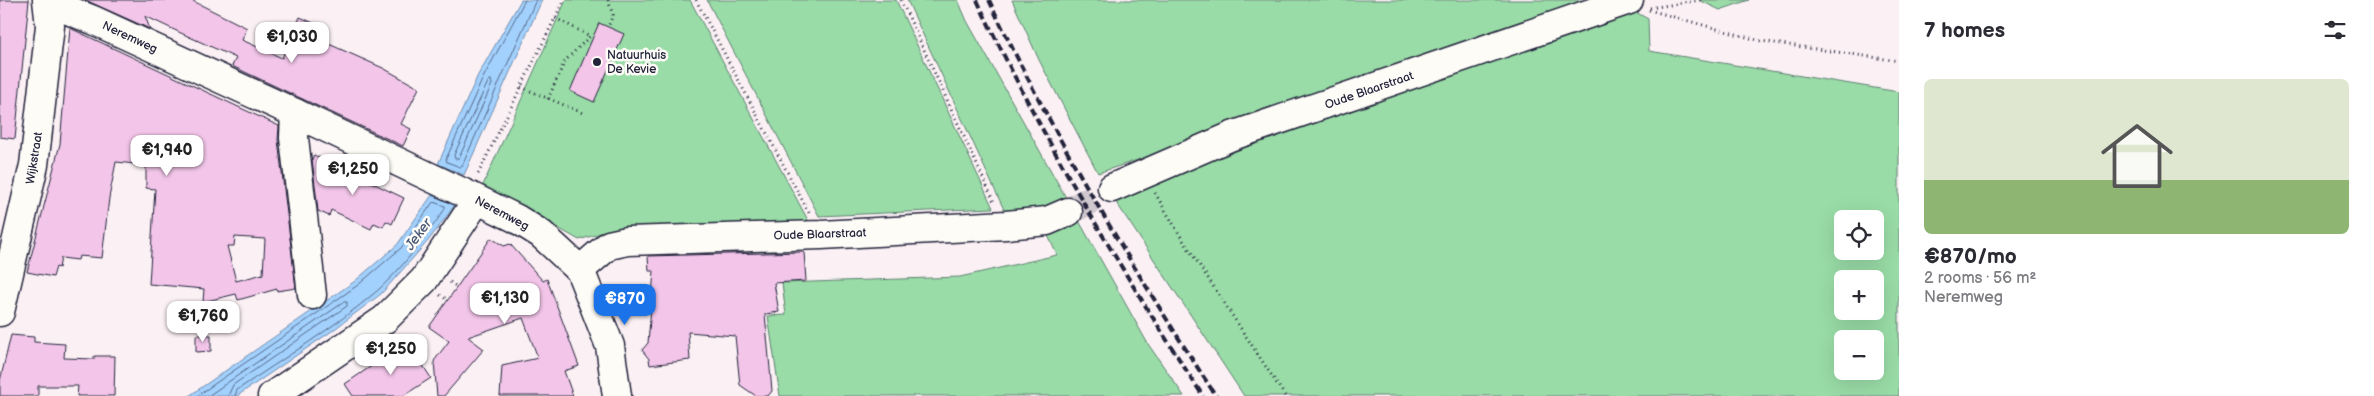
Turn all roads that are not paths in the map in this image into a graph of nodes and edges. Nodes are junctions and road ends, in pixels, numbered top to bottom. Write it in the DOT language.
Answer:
graph roads {
  1 [pos="48,1"];
  2 [pos="1637,4"];
  3 [pos="295,113"];
  4 [pos="1112,188"];
  5 [pos="469,196"];
  6 [pos="1068,212"];
  7 [pos="580,270"];
  8 [pos="312,295"];
  9 [pos="0,312"];
  10 [pos="272,396"];
  11 [pos="617,396"];
  1 -- 3 [label="street, Neremweg"];
  1 -- 9 [label="street, Wijkstraat"];
  2 -- 4 [label="street, Oude Blaarstraat"];
  3 -- 5 [label="street, Neremweg"];
  3 -- 8 [label="street"];
  5 -- 7 [label="street, Neremweg"];
  5 -- 10 [label="street"];
  6 -- 7 [label="street, Oude Blaarstraat"];
  7 -- 11 [label="street, Neremweg"];
}
